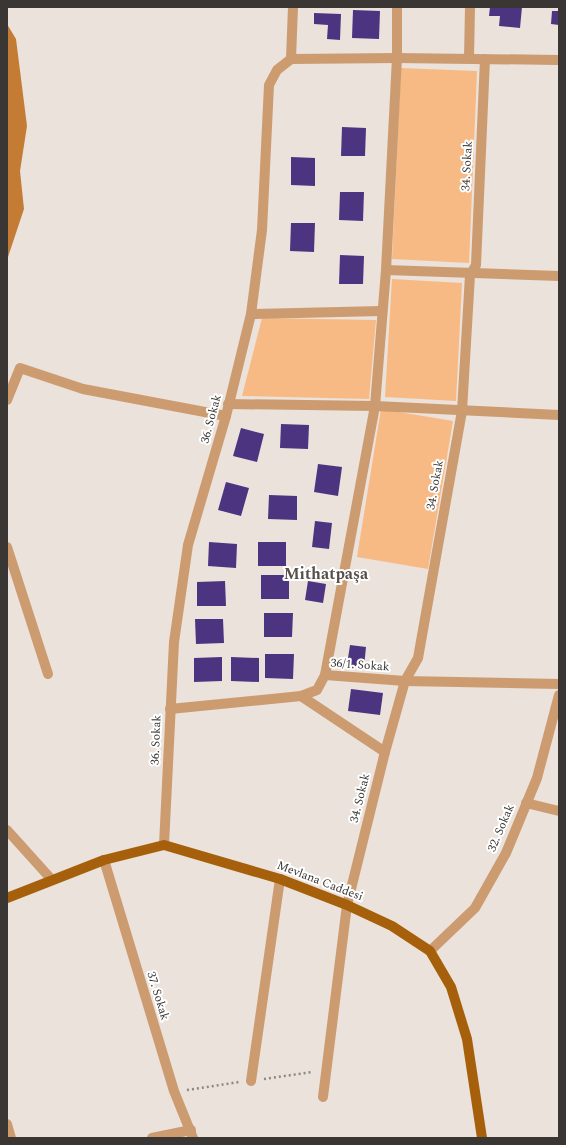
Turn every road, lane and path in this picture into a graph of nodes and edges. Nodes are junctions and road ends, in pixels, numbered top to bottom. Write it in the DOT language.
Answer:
graph roads {
  1 [pos="293,7"];
  2 [pos="397,7"];
  3 [pos="470,7"];
  4 [pos="397,58"];
  5 [pos="469,58"];
  6 [pos="291,59"];
  7 [pos="485,59"];
  8 [pos="559,60"];
  9 [pos="386,270"];
  10 [pos="470,274"];
  11 [pos="559,276"];
  12 [pos="382,311"];
  13 [pos="251,314"];
  14 [pos="7,400"];
  15 [pos="228,404"];
  16 [pos="376,406"];
  17 [pos="462,411"];
  18 [pos="559,415"];
  19 [pos="226,416"];
  20 [pos="7,547"];
  21 [pos="48,674"];
  22 [pos="325,675"];
  23 [pos="405,681"];
  24 [pos="559,684"];
  25 [pos="559,695"];
  26 [pos="301,696"];
  27 [pos="170,709"];
  28 [pos="385,752"];
  29 [pos="526,803"];
  30 [pos="559,811"];
  31 [pos="7,830"];
  32 [pos="164,844"];
  33 [pos="104,860"];
  34 [pos="280,878"];
  35 [pos="52,880"];
  36 [pos="7,898"];
  37 [pos="347,905"];
  38 [pos="430,951"];
  39 [pos="250,1081"];
  40 [pos="323,1097"];
  41 [pos="7,1124"];
  42 [pos="192,1134"];
  43 [pos="11,1138"];
  44 [pos="152,1138"];
  45 [pos="482,1138"];
  1 -- 6 [label="street"];
  2 -- 4 [label="street"];
  3 -- 5 [label="street"];
  4 -- 5 [label="street"];
  4 -- 6 [label="street"];
  4 -- 9 [label="street"];
  5 -- 7 [label="street"];
  6 -- 13 [label="street, 36. Sokak"];
  7 -- 8 [label="street"];
  7 -- 10 [label="street, 34. Sokak"];
  9 -- 10 [label="street"];
  9 -- 12 [label="street"];
  10 -- 11 [label="street"];
  10 -- 17 [label="street, 34. Sokak"];
  12 -- 13 [label="street"];
  12 -- 16 [label="street"];
  13 -- 15 [label="street, 36. Sokak"];
  14 -- 19 [label="street"];
  15 -- 16 [label="street"];
  15 -- 19 [label="street, 36. Sokak"];
  16 -- 17 [label="street"];
  16 -- 22 [label="street"];
  17 -- 18 [label="street"];
  17 -- 23 [label="street, 34. Sokak"];
  19 -- 27 [label="street, 36. Sokak"];
  20 -- 21 [label="street"];
  22 -- 23 [label="street, 36/1. Sokak"];
  22 -- 26 [label="street, 36/1. Sokak"];
  23 -- 24 [label="street, 36/1. Sokak"];
  23 -- 28 [label="street, 34. Sokak"];
  25 -- 29 [label="street, 32. Sokak"];
  26 -- 27 [label="street, 36/1. Sokak"];
  26 -- 28 [label="street"];
  27 -- 32 [label="street, 36. Sokak"];
  28 -- 37 [label="street, 34. Sokak"];
  29 -- 30 [label="street"];
  29 -- 38 [label="street, 32. Sokak"];
  31 -- 35 [label="street"];
  32 -- 33 [label="main road"];
  32 -- 34 [label="main road, Mevlana Caddesi"];
  33 -- 35 [label="main road"];
  33 -- 42 [label="street, 37. Sokak"];
  34 -- 37 [label="main road, Mevlana Caddesi"];
  34 -- 39 [label="street"];
  35 -- 36 [label="main road"];
  37 -- 38 [label="main road, Mevlana Caddesi"];
  37 -- 40 [label="street, 34. Sokak"];
  38 -- 45 [label="main road, Mevlana Caddesi"];
  41 -- 43 [label="street"];
  42 -- 44 [label="street"];
}
